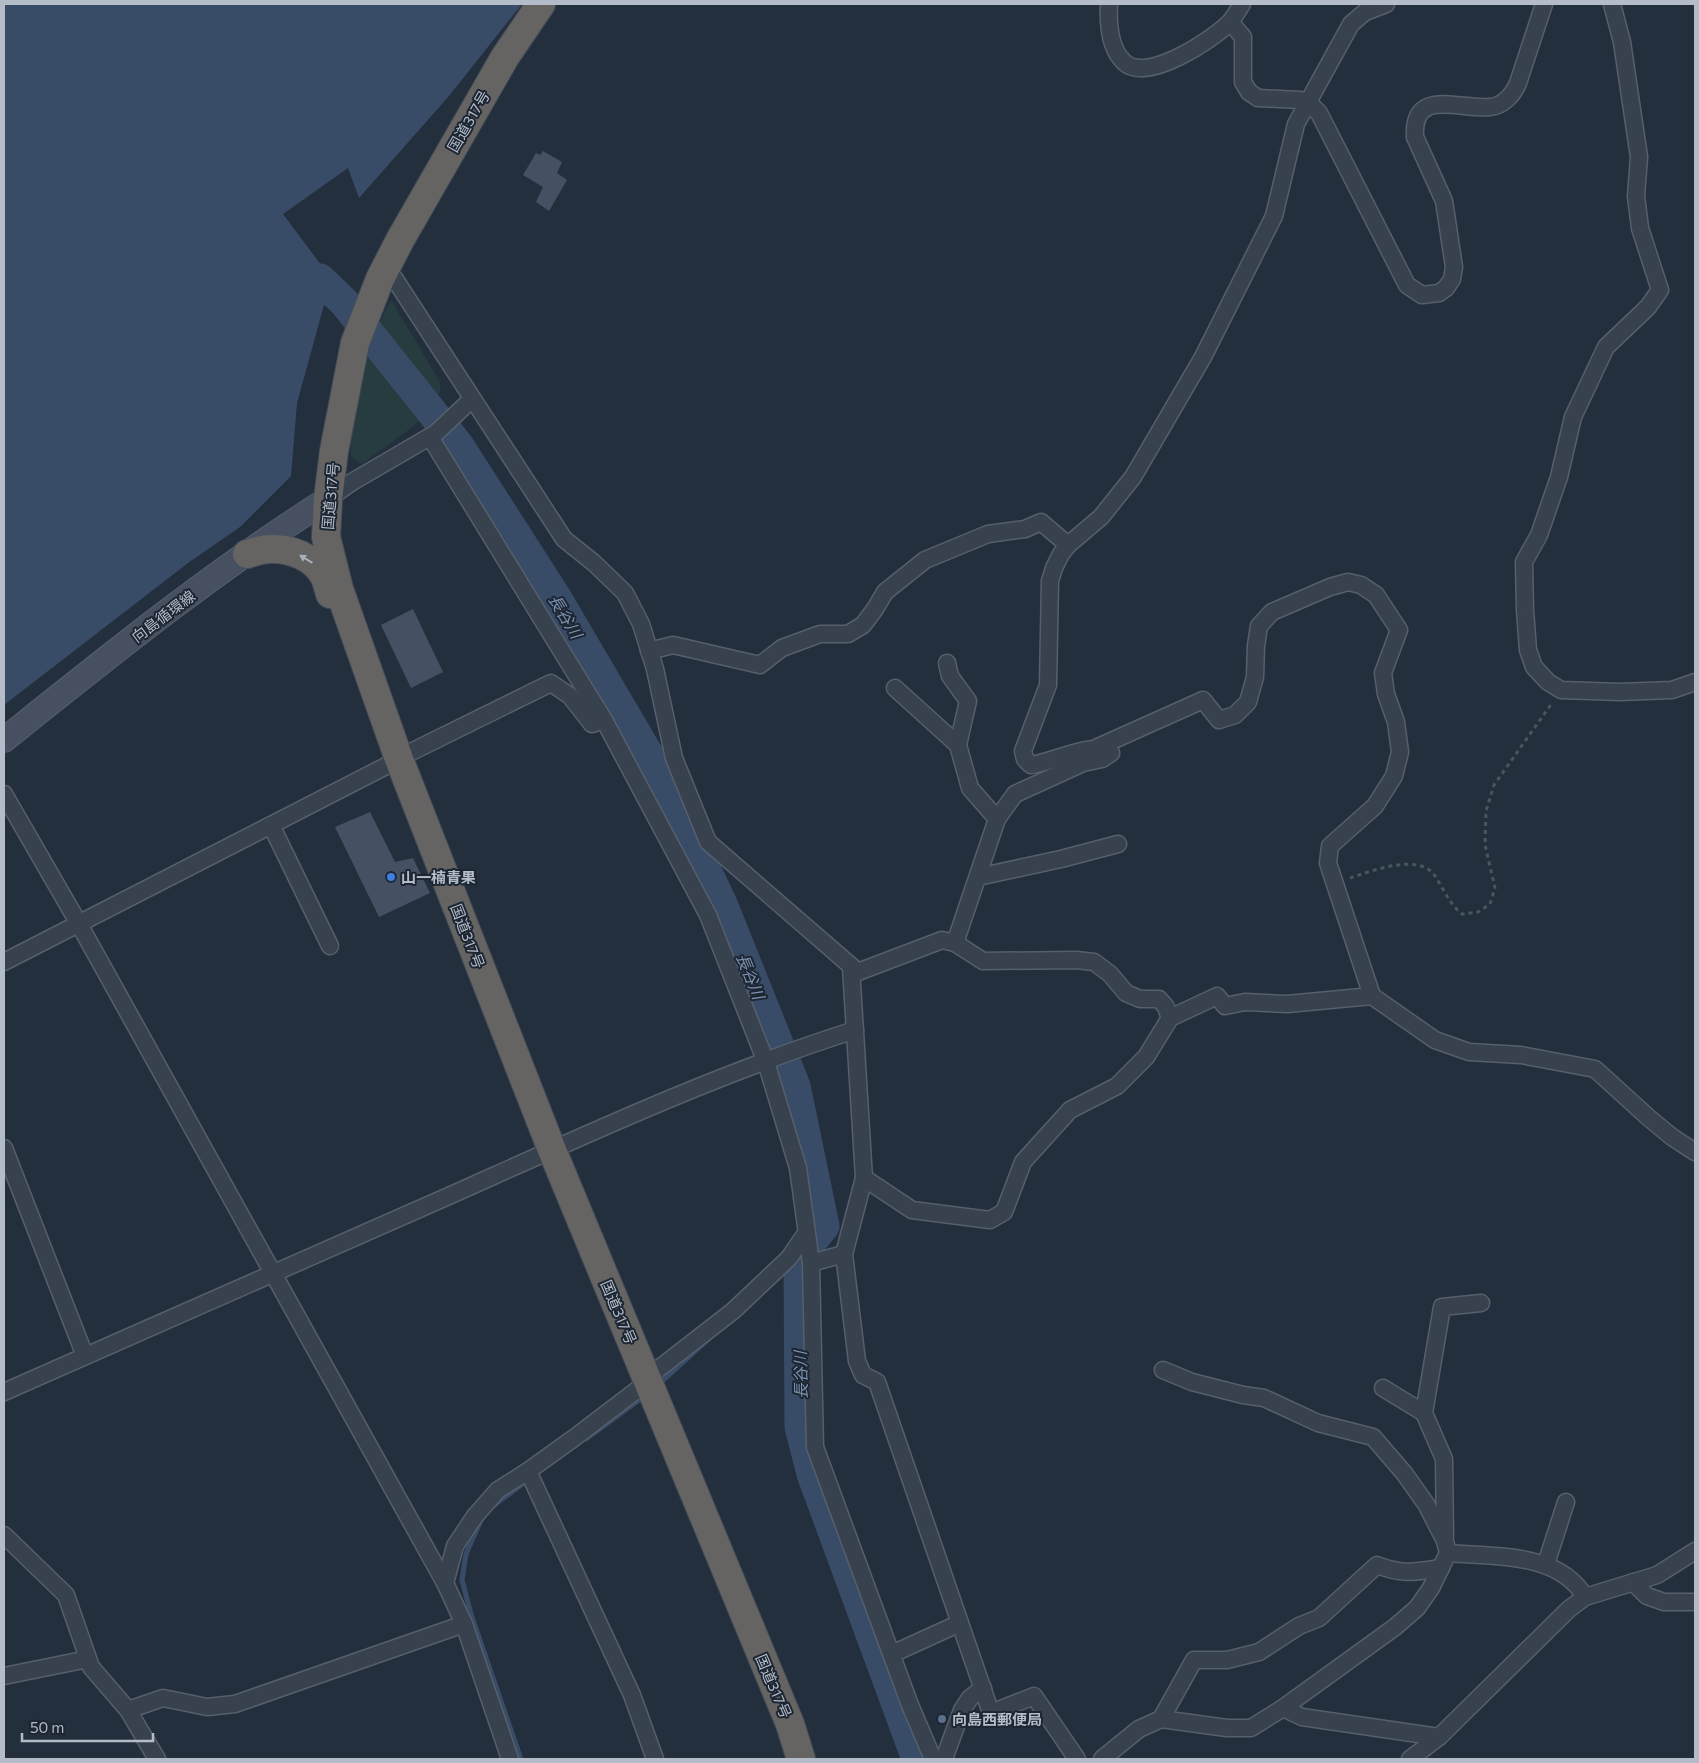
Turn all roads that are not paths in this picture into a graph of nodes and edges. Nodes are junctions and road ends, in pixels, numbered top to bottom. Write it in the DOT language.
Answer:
graph roads {
  1 [pos="541,4"];
  2 [pos="1109,4"];
  3 [pos="1242,4"];
  4 [pos="1386,4"];
  5 [pos="1544,4"];
  6 [pos="1612,4"];
  7 [pos="1230,22"];
  8 [pos="1308,102"];
  9 [pos="383,274"];
  10 [pos="470,401"];
  11 [pos="433,435"];
  12 [pos="328,499"];
  13 [pos="1068,545"];
  14 [pos="247,554"];
  15 [pos="649,651"];
  16 [pos="947,664"];
  17 [pos="1695,682"];
  18 [pos="895,688"];
  19 [pos="604,720"];
  20 [pos="4,740"];
  21 [pos="958,745"];
  22 [pos="1098,747"];
  23 [pos="399,759"];
  24 [pos="4,794"];
  25 [pos="997,819"];
  26 [pos="271,825"];
  27 [pos="1118,844"];
  28 [pos="978,876"];
  29 [pos="79,924"];
  30 [pos="955,943"];
  31 [pos="330,946"];
  32 [pos="4,962"];
  33 [pos="851,967"];
  34 [pos="1372,996"];
  35 [pos="1170,1018"];
  36 [pos="855,1030"];
  37 [pos="770,1061"];
  38 [pos="4,1148"];
  39 [pos="552,1150"];
  40 [pos="1695,1152"];
  41 [pos="864,1178"];
  42 [pos="806,1232"];
  43 [pos="844,1254"];
  44 [pos="810,1263"];
  45 [pos="274,1274"];
  46 [pos="1481,1303"];
  47 [pos="85,1356"];
  48 [pos="1163,1370"];
  49 [pos="647,1380"];
  50 [pos="1383,1388"];
  51 [pos="4,1392"];
  52 [pos="1424,1413"];
  53 [pos="528,1471"];
  54 [pos="1566,1502"];
  55 [pos="4,1535"];
  56 [pos="1695,1551"];
  57 [pos="1445,1554"];
  58 [pos="1546,1564"];
  59 [pos="1633,1582"];
  60 [pos="445,1583"];
  61 [pos="1585,1597"];
  62 [pos="1695,1602"];
  63 [pos="960,1623"];
  64 [pos="464,1624"];
  65 [pos="892,1654"];
  66 [pos="88,1659"];
  67 [pos="4,1676"];
  68 [pos="982,1688"];
  69 [pos="1283,1708"];
  70 [pos="128,1710"];
  71 [pos="1161,1719"];
  72 [pos="1439,1737"];
  73 [pos="157,1759"];
  74 [pos="510,1759"];
  75 [pos="655,1759"];
  76 [pos="801,1759"];
  77 [pos="933,1759"];
  78 [pos="944,1759"];
  79 [pos="1077,1759"];
  80 [pos="1102,1759"];
  81 [pos="1410,1759"];
  1 -- 9 [label="highway, 国道317号"];
  2 -- 7 [label="street"];
  3 -- 7 [label="street"];
  4 -- 8 [label="street"];
  5 -- 8 [label="street"];
  6 -- 17 [label="street"];
  7 -- 8 [label="street"];
  8 -- 13 [label="street"];
  9 -- 10 [label="street"];
  9 -- 12 [label="highway, 国道317号"];
  10 -- 11 [label="street"];
  10 -- 15 [label="street"];
  11 -- 12 [label="street"];
  11 -- 19 [label="street"];
  12 -- 14 [label="main road, 向島循環線"];
  12 -- 23 [label="highway, 国道317号"];
  13 -- 15 [label="street"];
  13 -- 22 [label="street"];
  14 -- 20 [label="main road, 向島循環線"];
  23 -- 14 [label="highway, one-way"];
  15 -- 33 [label="street"];
  16 -- 21 [label="street"];
  18 -- 21 [label="street"];
  19 -- 23 [label="street"];
  19 -- 37 [label="street"];
  21 -- 25 [label="street"];
  22 -- 25 [label="street"];
  22 -- 34 [label="street"];
  23 -- 26 [label="street"];
  23 -- 39 [label="highway, 国道317号"];
  24 -- 29 [label="street"];
  25 -- 28 [label="street"];
  26 -- 29 [label="street"];
  26 -- 31 [label="street"];
  27 -- 28 [label="street"];
  28 -- 30 [label="street"];
  29 -- 32 [label="street"];
  29 -- 45 [label="street"];
  30 -- 33 [label="street"];
  30 -- 35 [label="street"];
  33 -- 36 [label="street"];
  34 -- 35 [label="street"];
  34 -- 40 [label="street"];
  35 -- 41 [label="street"];
  36 -- 37 [label="street"];
  36 -- 41 [label="street"];
  37 -- 39 [label="street"];
  37 -- 42 [label="street"];
  38 -- 47 [label="street"];
  39 -- 45 [label="street"];
  39 -- 49 [label="highway, 国道317号"];
  41 -- 43 [label="street"];
  42 -- 44 [label="street"];
  42 -- 49 [label="street"];
  43 -- 44 [label="street"];
  43 -- 63 [label="street"];
  44 -- 65 [label="street"];
  45 -- 47 [label="street"];
  45 -- 60 [label="street"];
  46 -- 52 [label="street"];
  47 -- 51 [label="street"];
  48 -- 57 [label="street"];
  49 -- 53 [label="street"];
  49 -- 76 [label="highway, 国道317号"];
  50 -- 52 [label="street"];
  52 -- 57 [label="street"];
  53 -- 60 [label="street"];
  53 -- 75 [label="street"];
  54 -- 58 [label="street"];
  55 -- 66 [label="street"];
  56 -- 59 [label="street"];
  57 -- 58 [label="street"];
  57 -- 69 [label="street"];
  57 -- 71 [label="street"];
  58 -- 61 [label="street"];
  59 -- 61 [label="street"];
  59 -- 62 [label="street"];
  60 -- 64 [label="street"];
  61 -- 72 [label="street"];
  63 -- 65 [label="street"];
  63 -- 68 [label="street"];
  64 -- 70 [label="street"];
  64 -- 74 [label="street"];
  65 -- 77 [label="street"];
  66 -- 67 [label="street"];
  66 -- 70 [label="street"];
  68 -- 78 [label="street"];
  68 -- 79 [label="street"];
  69 -- 71 [label="street"];
  69 -- 72 [label="street"];
  70 -- 73 [label="street"];
  71 -- 80 [label="street"];
  72 -- 81 [label="street"];
}
